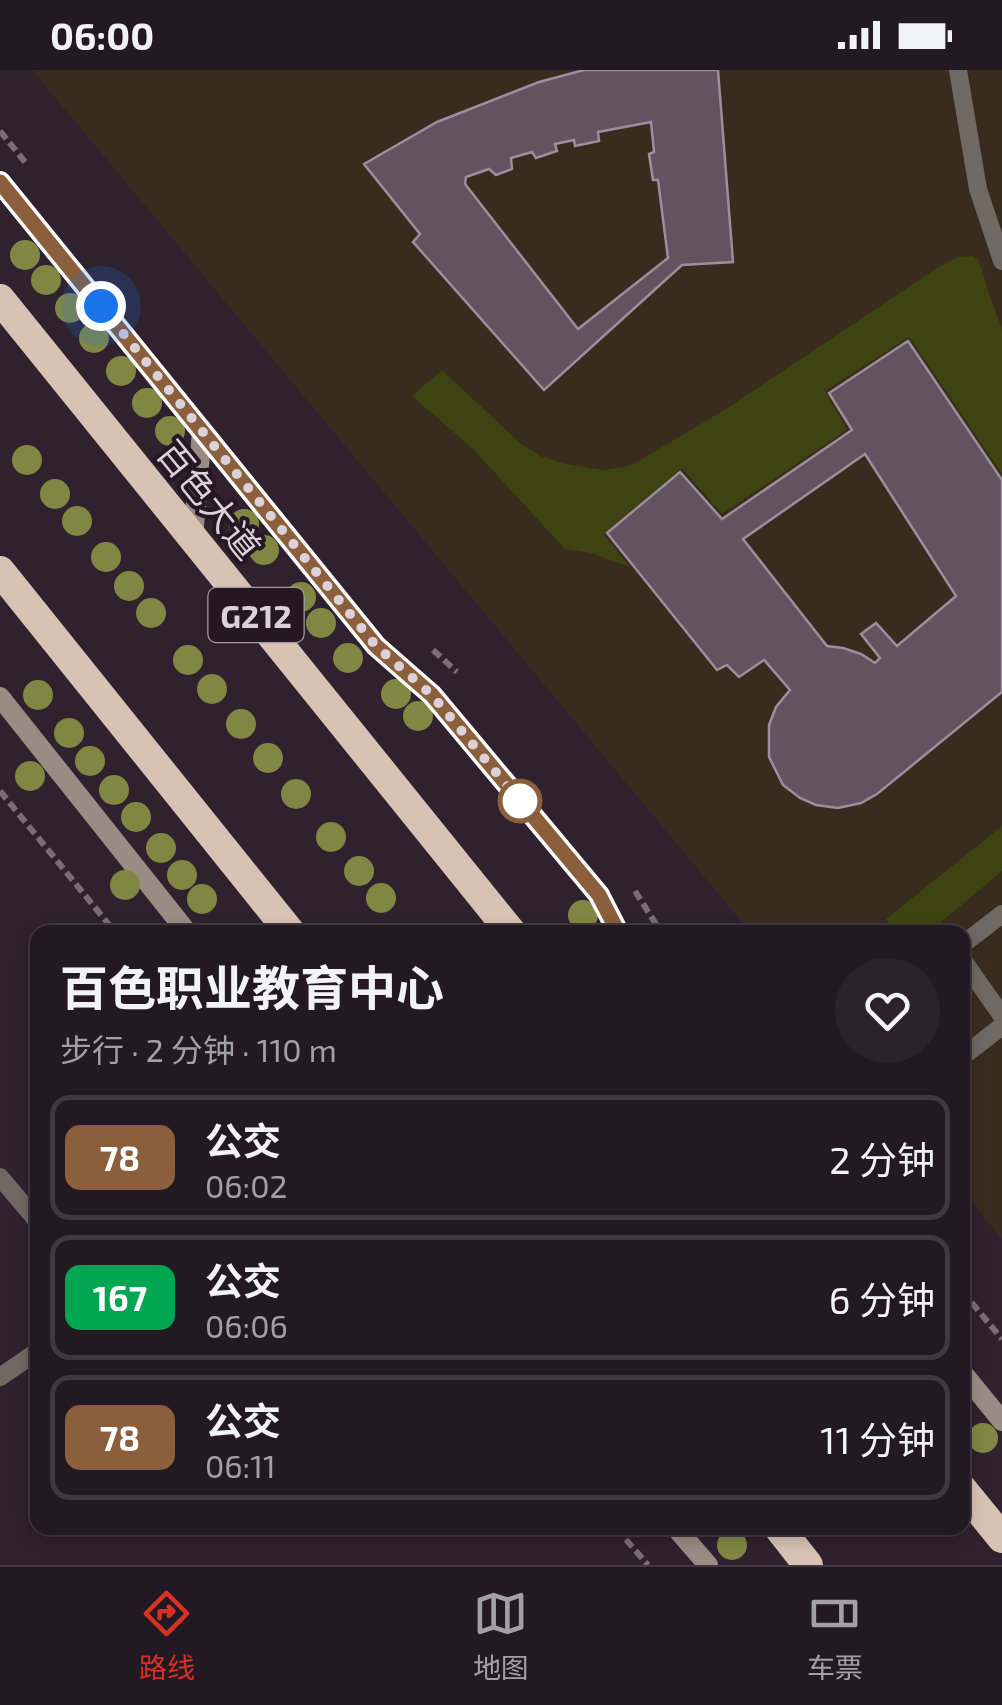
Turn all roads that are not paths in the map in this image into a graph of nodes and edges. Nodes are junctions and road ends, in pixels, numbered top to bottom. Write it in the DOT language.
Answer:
graph roads {
  1 [pos="958,70"];
  2 [pos="0,182"];
  3 [pos="1002,261"];
  4 [pos="0,299"];
  5 [pos="202,431"];
  6 [pos="193,538"];
  7 [pos="0,571"];
  8 [pos="0,697"];
  9 [pos="1002,914"];
  10 [pos="181,925"];
  11 [pos="284,925"];
  12 [pos="505,925"];
  13 [pos="614,925"];
  14 [pos="970,940"];
  15 [pos="970,970"];
  16 [pos="1002,1016"];
  17 [pos="1002,1026"];
  18 [pos="970,1051"];
  19 [pos="0,1177"];
  20 [pos="30,1213"];
  21 [pos="30,1356"];
  22 [pos="0,1377"];
  23 [pos="970,1382"];
  24 [pos="1002,1421"];
  25 [pos="970,1499"];
  26 [pos="682,1535"];
  27 [pos="784,1535"];
  28 [pos="1002,1538"];
  29 [pos="708,1565"];
  30 [pos="808,1565"];
  1 -- 3 [label="lane"];
  2 -- 5 [label="street"];
  4 -- 6 [label="highway, 百色大道 / G212"];
  5 -- 6 [label="street"];
  5 -- 13 [label="street"];
  6 -- 12 [label="highway, 百色大道 / G212"];
  7 -- 11 [label="highway"];
  8 -- 10 [label="street"];
  9 -- 14 [label="lane"];
  15 -- 16 [label="lane"];
  17 -- 18 [label="lane"];
  19 -- 20 [label="lane"];
  21 -- 22 [label="lane"];
  23 -- 24 [label="street"];
  25 -- 28 [label="highway"];
  26 -- 29 [label="street"];
  27 -- 30 [label="highway"];
}
